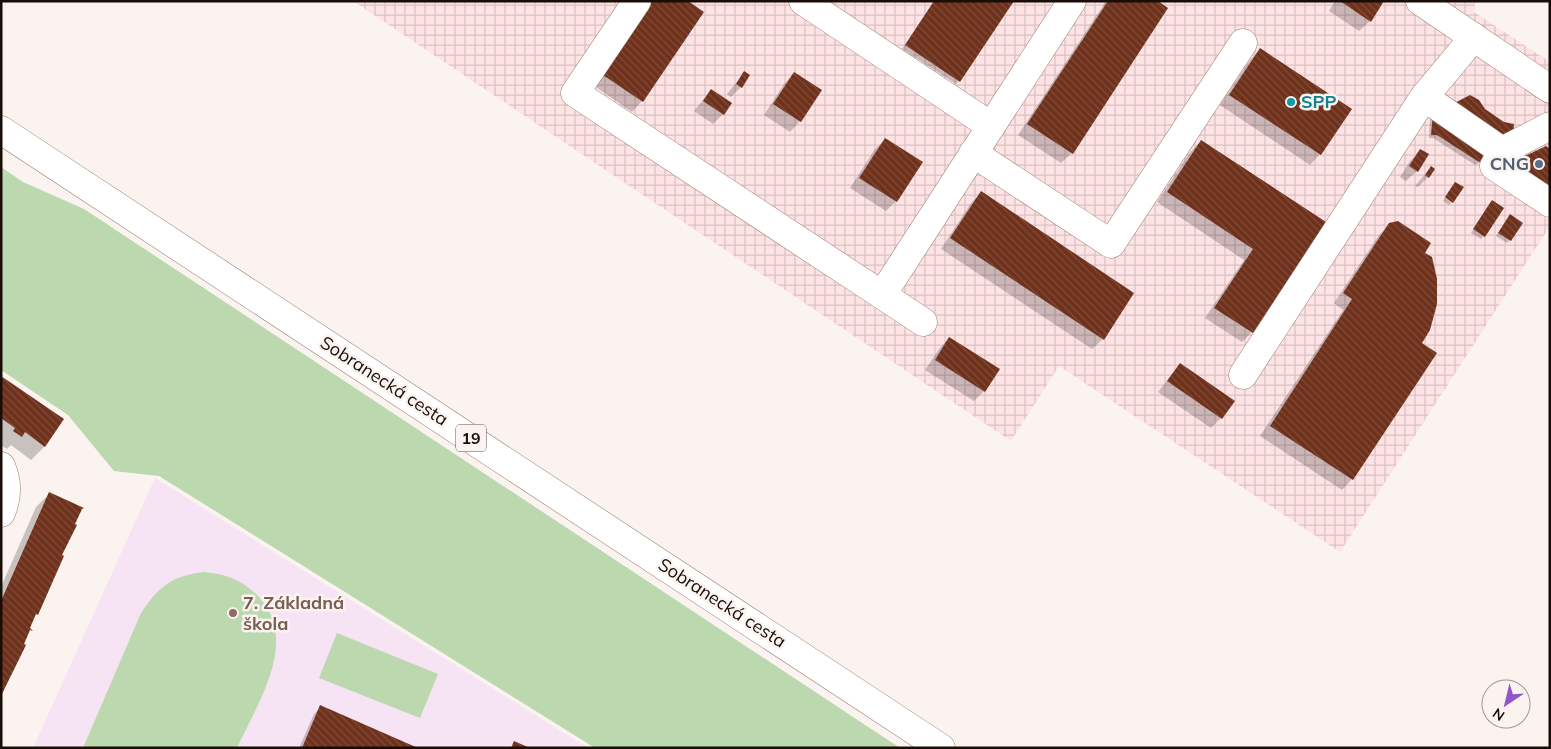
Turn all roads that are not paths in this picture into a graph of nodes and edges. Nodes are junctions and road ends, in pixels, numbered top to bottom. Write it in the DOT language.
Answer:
graph roads {
  1 [pos="637,1"];
  2 [pos="803,1"];
  3 [pos="1072,1"];
  4 [pos="1420,1"];
  5 [pos="1465,32"];
  6 [pos="1243,43"];
  7 [pos="1550,88"];
  8 [pos="1424,97"];
  9 [pos="991,126"];
  10 [pos="1550,126"];
  11 [pos="1,130"];
  12 [pos="1502,151"];
  13 [pos="974,153"];
  14 [pos="1550,203"];
  15 [pos="882,295"];
  16 [pos="923,322"];
  17 [pos="1243,375"];
  18 [pos="1,466"];
  19 [pos="1,512"];
  20 [pos="940,748"];
  1 -- 15 [label="main road"];
  2 -- 9 [label="main road"];
  3 -- 9 [label="main road"];
  4 -- 5 [label="main road"];
  5 -- 7 [label="main road"];
  5 -- 8 [label="main road"];
  6 -- 13 [label="main road"];
  8 -- 12 [label="main road"];
  8 -- 17 [label="main road"];
  9 -- 13 [label="main road"];
  10 -- 12 [label="main road"];
  11 -- 20 [label="main road, Sobranecká cesta / 19"];
  12 -- 14 [label="main road"];
  13 -- 15 [label="main road"];
  15 -- 16 [label="main road"];
  18 -- 19 [label="main road"];
}
